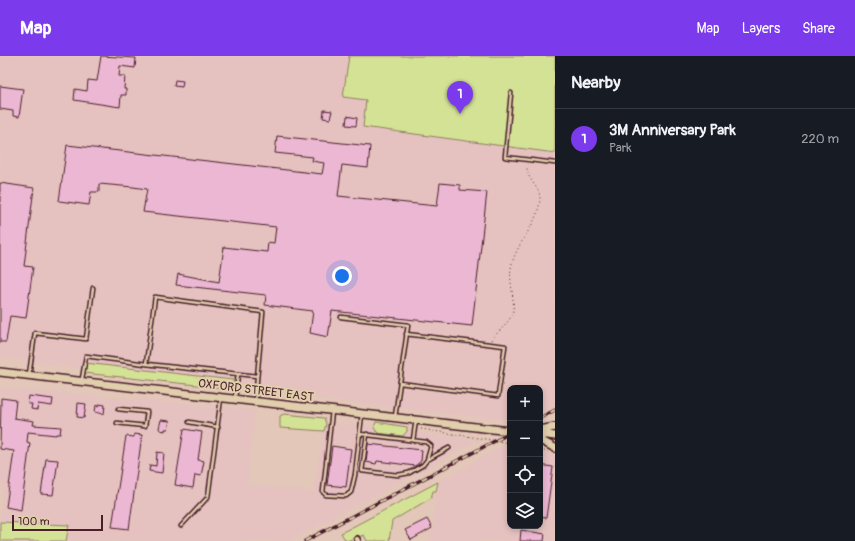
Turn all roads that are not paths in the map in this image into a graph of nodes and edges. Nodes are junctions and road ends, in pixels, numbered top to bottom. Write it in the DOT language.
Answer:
graph roads {
  1 [pos="511,93"];
  2 [pos="555,162"];
  3 [pos="93,288"];
  4 [pos="341,317"];
  5 [pos="406,334"];
  6 [pos="146,364"];
  7 [pos="0,372"];
  8 [pos="238,374"];
  9 [pos="29,375"];
  10 [pos="257,376"];
  11 [pos="81,381"];
  12 [pos="400,383"];
  13 [pos="221,398"];
  14 [pos="235,399"];
  15 [pos="254,401"];
  16 [pos="118,409"];
  17 [pos="332,410"];
  18 [pos="362,414"];
  19 [pos="395,418"];
  20 [pos="416,420"];
  21 [pos="188,422"];
  22 [pos="117,423"];
  23 [pos="218,427"];
  24 [pos="555,427"];
  25 [pos="543,429"];
  26 [pos="507,431"];
  27 [pos="360,434"];
  28 [pos="367,434"];
  29 [pos="543,434"];
  30 [pos="555,436"];
  31 [pos="413,440"];
  32 [pos="543,442"];
  33 [pos="449,448"];
  34 [pos="553,450"];
  35 [pos="427,460"];
  36 [pos="181,526"];
  1 -- 2 [label="lane"];
  3 -- 9 [label="lane"];
  4 -- 5 [label="lane"];
  5 -- 12 [label="lane"];
  5 -- 12 [label="lane"];
  6 -- 8 [label="lane"];
  6 -- 10 [label="lane"];
  6 -- 11 [label="lane"];
  7 -- 9 [label="main road, OXFORD STREET EAST"];
  8 -- 10 [label="lane"];
  8 -- 14 [label="lane"];
  9 -- 11 [label="main road, OXFORD STREET EAST"];
  10 -- 15 [label="lane"];
  11 -- 13 [label="main road, OXFORD STREET EAST"];
  12 -- 19 [label="lane"];
  13 -- 14 [label="main road, OXFORD STREET EAST"];
  13 -- 23 [label="lane"];
  14 -- 15 [label="main road, OXFORD STREET EAST"];
  15 -- 17 [label="main road, OXFORD STREET EAST"];
  16 -- 22 [label="lane"];
  17 -- 18 [label="main road, OXFORD STREET EAST"];
  17 -- 27 [label="lane"];
  18 -- 19 [label="main road, OXFORD STREET EAST"];
  18 -- 27 [label="lane"];
  19 -- 20 [label="main road, OXFORD STREET EAST"];
  20 -- 26 [label="main road, OXFORD STREET EAST"];
  20 -- 31 [label="lane"];
  21 -- 23 [label="lane"];
  23 -- 36 [label="lane"];
  24 -- 25 [label="main road"];
  27 -- 28 [label="lane"];
  28 -- 31 [label="lane"];
  28 -- 35 [label="lane"];
  29 -- 30 [label="main road"];
  31 -- 35 [label="lane"];
  32 -- 34 [label="main road"];
  33 -- 35 [label="lane"];
}
